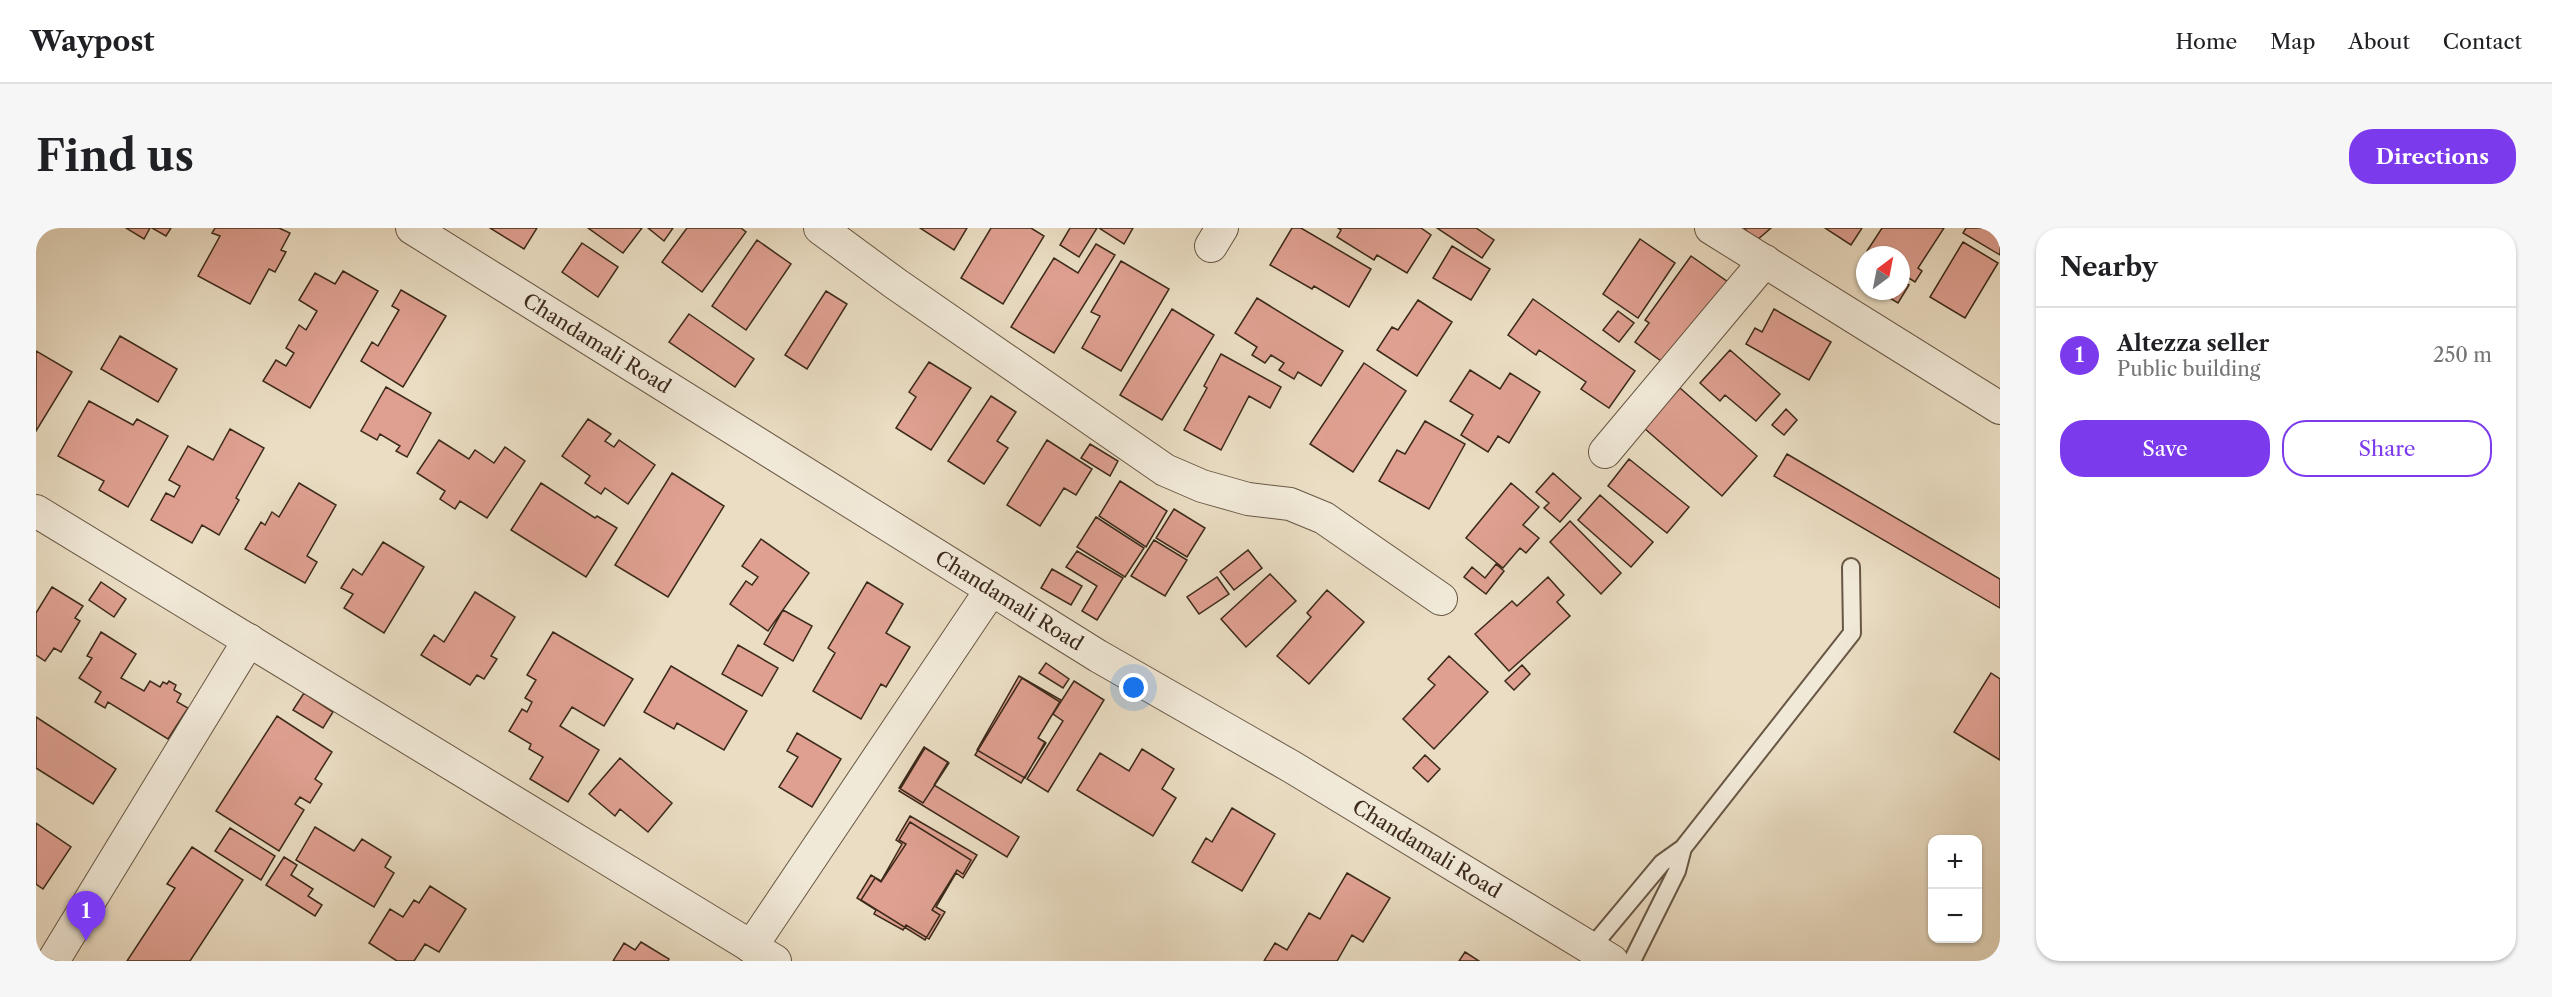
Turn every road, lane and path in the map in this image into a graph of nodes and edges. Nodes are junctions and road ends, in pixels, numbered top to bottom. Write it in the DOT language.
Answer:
graph roads {
  1 [pos="412,228"];
  2 [pos="820,228"];
  3 [pos="1711,228"];
  4 [pos="1765,261"];
  5 [pos="2000,408"];
  6 [pos="1605,452"];
  7 [pos="36,511"];
  8 [pos="1851,567"];
  9 [pos="991,590"];
  10 [pos="1442,599"];
  11 [pos="249,640"];
  12 [pos="1683,848"];
  13 [pos="763,954"];
  14 [pos="1601,955"];
  15 [pos="53,961"];
  16 [pos="1632,961"];
  1 -- 9 [label="street, Chandamali Road"];
  2 -- 10 [label="street"];
  3 -- 4 [label="street"];
  4 -- 5 [label="street"];
  4 -- 6 [label="street"];
  7 -- 11 [label="street"];
  8 -- 12 [label="lane"];
  9 -- 13 [label="street"];
  9 -- 14 [label="street, Chandamali Road"];
  11 -- 13 [label="street"];
  11 -- 15 [label="street"];
  12 -- 14 [label="lane"];
  12 -- 16 [label="lane"];
}
